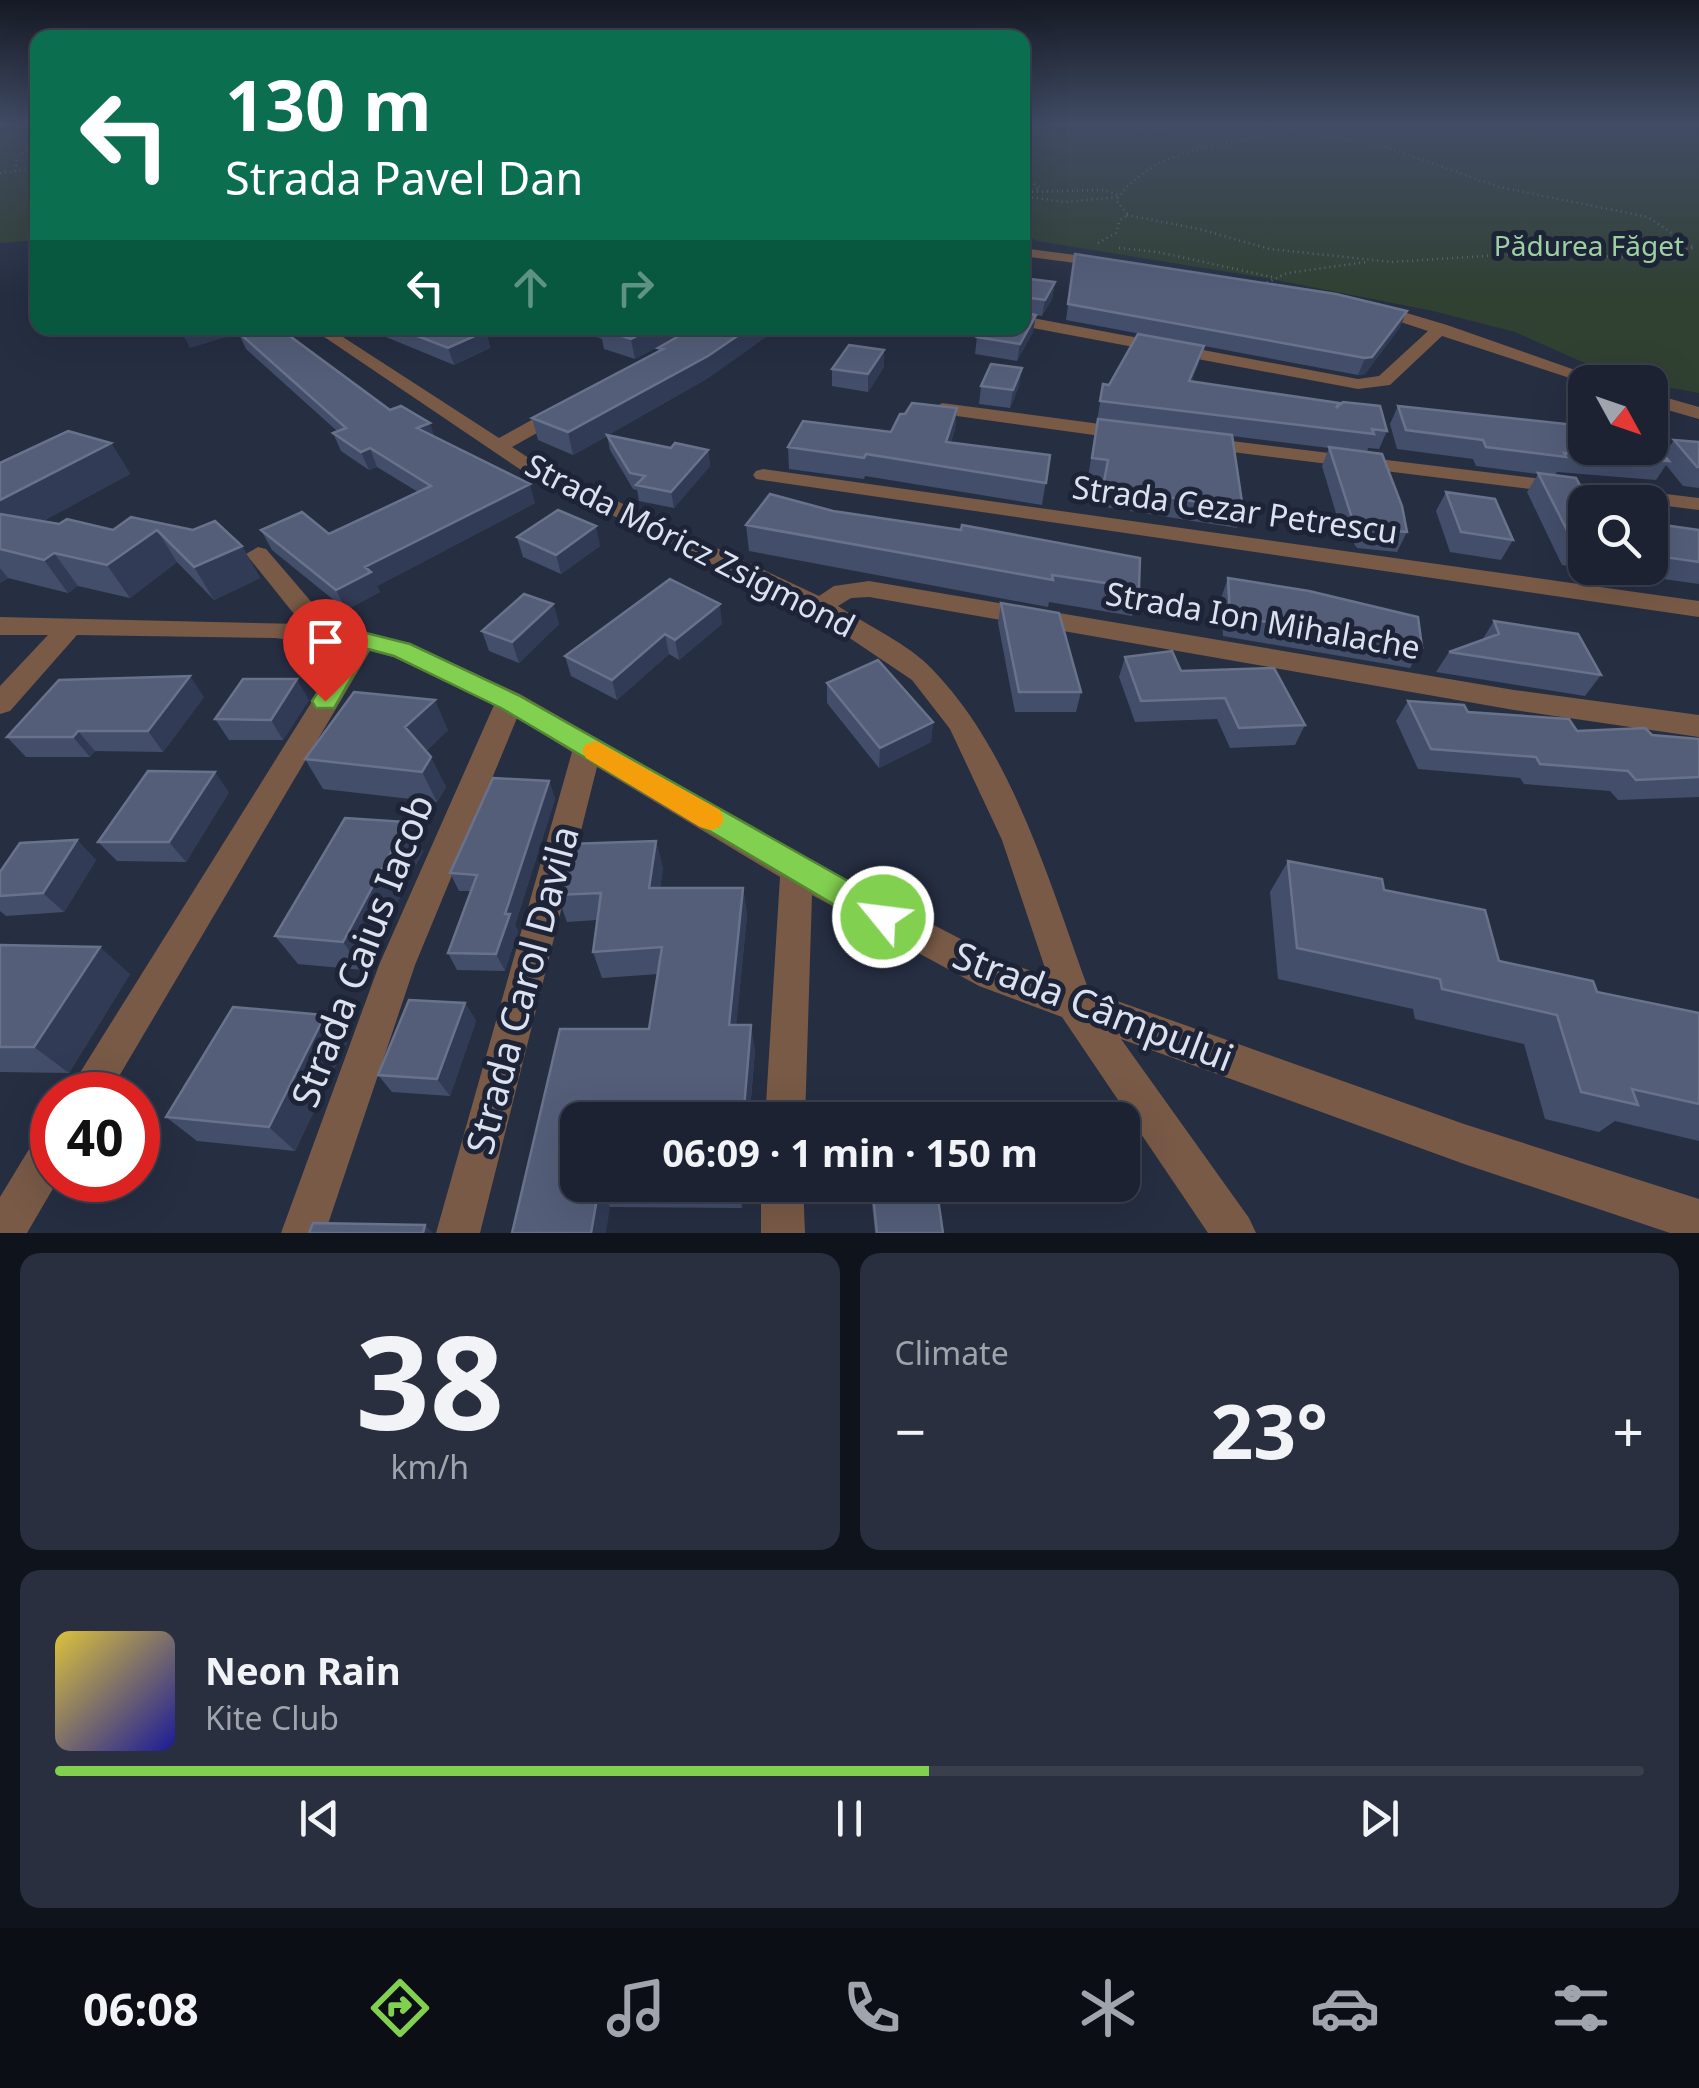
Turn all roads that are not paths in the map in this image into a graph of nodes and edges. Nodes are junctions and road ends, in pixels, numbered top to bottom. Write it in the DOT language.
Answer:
graph roads {
  1 [pos="1030,252"];
  2 [pos="1116,256"];
  3 [pos="1356,304"];
  4 [pos="1030,322"];
  5 [pos="1441,328"];
  6 [pos="329,335"];
  7 [pos="1568,371"];
  8 [pos="582,400"];
  9 [pos="1668,404"];
  10 [pos="942,410"];
  11 [pos="1699,413"];
  12 [pos="497,447"];
  13 [pos="762,475"];
  14 [pos="1699,504"];
  15 [pos="258,554"];
  16 [pos="823,608"];
  17 [pos="1699,609"];
  18 [pos="72,625"];
  19 [pos="0,626"];
  20 [pos="325,634"];
  21 [pos="362,640"];
  22 [pos="510,701"];
  23 [pos="0,704"];
  24 [pos="1699,726"];
  25 [pos="588,747"];
  26 [pos="796,870"];
  27 [pos="1076,1006"];
  28 [pos="100,1072"];
  29 [pos="786,1102"];
  30 [pos="30,1188"];
  31 [pos="782,1202"];
  32 [pos="1699,1221"];
  33 [pos="3,1233"];
  34 [pos="303,1233"];
  35 [pos="458,1233"];
  36 [pos="783,1233"];
  37 [pos="1234,1233"];
  1 -- 2 [label="street"];
  3 -- 5 [label="street"];
  4 -- 5 [label="street"];
  5 -- 7 [label="street"];
  6 -- 12 [label="street, Strada Móricz Zsigmond"];
  8 -- 12 [label="street"];
  9 -- 11 [label="street"];
  10 -- 14 [label="street"];
  12 -- 16 [label="street, Strada Móricz Zsigmond"];
  13 -- 17 [label="street, Strada Cezar Petrescu"];
  15 -- 20 [label="street"];
  16 -- 24 [label="street, Strada Ion Mihalache"];
  16 -- 27 [label="street, Strada Móricz Zsigmond"];
  18 -- 19 [label="street, Strada Câmpului"];
  18 -- 20 [label="street, Strada Câmpului"];
  18 -- 23 [label="street"];
  20 -- 21 [label="street, Strada Câmpului"];
  21 -- 22 [label="street, Strada Câmpului"];
  21 -- 28 [label="street"];
  22 -- 25 [label="street, Strada Câmpului"];
  22 -- 34 [label="street, Strada Caius Iacob"];
  25 -- 26 [label="street, Strada Câmpului"];
  25 -- 35 [label="street, Strada Carol Davila"];
  26 -- 27 [label="street, Strada Câmpului"];
  26 -- 29 [label="street"];
  27 -- 32 [label="street, Strada Câmpului"];
  27 -- 37 [label="street, Strada Móricz Zsigmond"];
  30 -- 33 [label="street"];
  31 -- 36 [label="street"];
}
